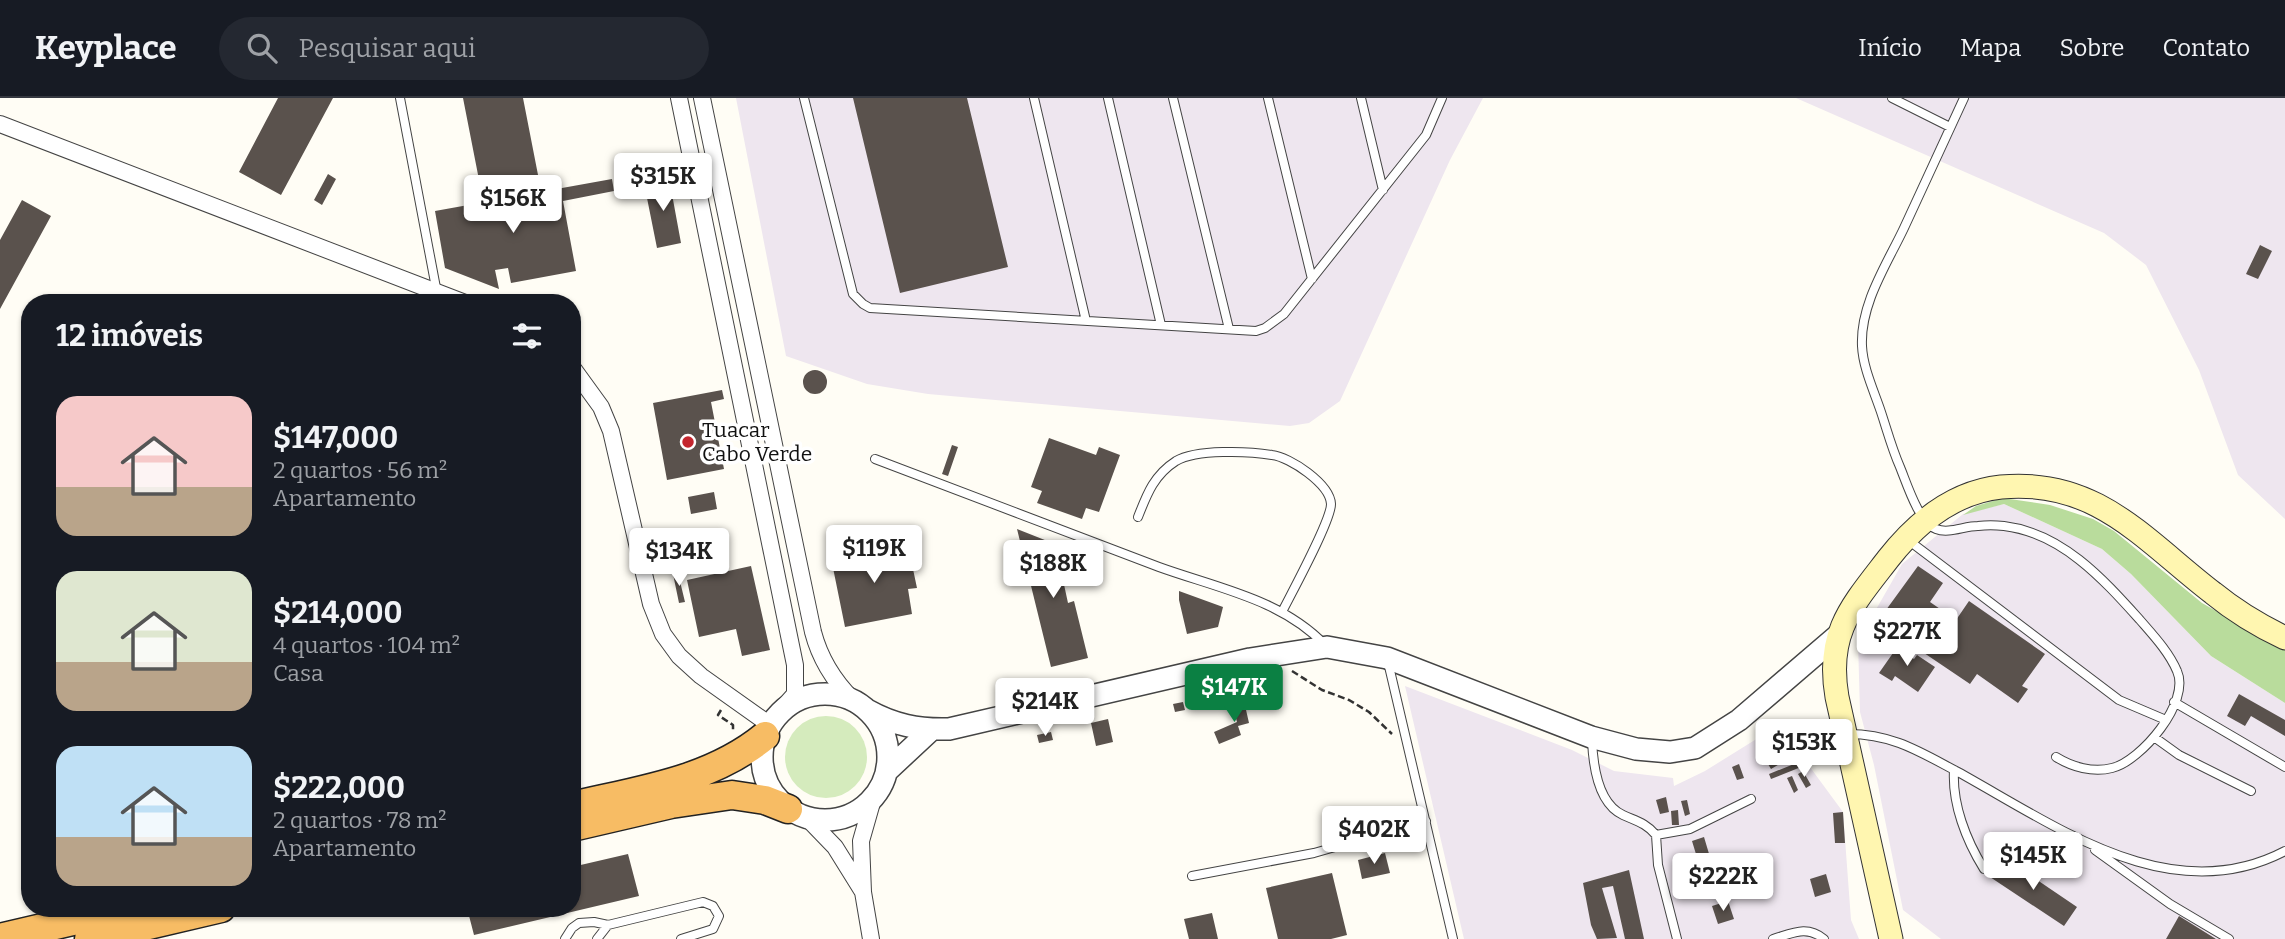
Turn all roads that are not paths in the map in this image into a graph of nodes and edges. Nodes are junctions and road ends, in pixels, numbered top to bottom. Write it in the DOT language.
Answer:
graph roads {
  1 [pos="400,98"];
  2 [pos="679,98"];
  3 [pos="702,98"];
  4 [pos="804,98"];
  5 [pos="1034,98"];
  6 [pos="1108,98"];
  7 [pos="1173,98"];
  8 [pos="1268,98"];
  9 [pos="1361,98"];
  10 [pos="1442,98"];
  11 [pos="1892,98"];
  12 [pos="1964,98"];
  13 [pos="0,124"];
  14 [pos="1950,127"];
  15 [pos="1383,190"];
  16 [pos="1312,279"];
  17 [pos="437,293"];
  18 [pos="1086,321"];
  19 [pos="1161,325"];
  20 [pos="1228,329"];
  21 [pos="581,379"];
  22 [pos="875,459"];
  23 [pos="1138,517"];
  24 [pos="1924,521"];
  25 [pos="1905,538"];
  26 [pos="1282,612"];
  27 [pos="1837,635"];
  28 [pos="2285,638"];
  29 [pos="1327,647"];
  30 [pos="1387,658"];
  31 [pos="2174,702"];
  32 [pos="860,705"];
  33 [pos="2166,720"];
  34 [pos="772,724"];
  35 [pos="931,730"];
  36 [pos="1845,734"];
  37 [pos="1591,737"];
  38 [pos="2154,737"];
  39 [pos="2056,757"];
  40 [pos="2285,767"];
  41 [pos="1954,770"];
  42 [pos="887,771"];
  43 [pos="2251,791"];
  44 [pos="873,799"];
  45 [pos="1751,799"];
  46 [pos="581,804"];
  47 [pos="798,813"];
  48 [pos="1426,821"];
  49 [pos="581,825"];
  50 [pos="1656,835"];
  51 [pos="2084,842"];
  52 [pos="2285,851"];
  53 [pos="1984,869"];
  54 [pos="1192,876"];
  55 [pos="863,892"];
  56 [pos="90,917"];
  57 [pos="183,917"];
  58 [pos="608,925"];
  59 [pos="0,938"];
  60 [pos="89,939"];
  61 [pos="565,939"];
  62 [pos="597,939"];
  63 [pos="681,939"];
  64 [pos="871,939"];
  65 [pos="1453,939"];
  66 [pos="1677,939"];
  67 [pos="1773,939"];
  68 [pos="1824,939"];
  69 [pos="1891,939"];
  70 [pos="2229,939"];
  1 -- 17 [label="lane"];
  2 -- 34 [label="street"];
  3 -- 32 [label="street"];
  4 -- 18 [label="lane"];
  5 -- 18 [label="lane"];
  6 -- 19 [label="lane"];
  7 -- 20 [label="lane"];
  8 -- 16 [label="lane"];
  9 -- 15 [label="lane"];
  10 -- 15 [label="lane"];
  11 -- 14 [label="lane"];
  12 -- 14 [label="lane"];
  13 -- 17 [label="street"];
  14 -- 24 [label="lane"];
  15 -- 16 [label="lane"];
  16 -- 20 [label="lane"];
  18 -- 19 [label="lane"];
  19 -- 20 [label="lane"];
  21 -- 34 [label="street"];
  22 -- 26 [label="lane"];
  23 -- 26 [label="lane"];
  24 -- 25 [label="main road"];
  24 -- 28 [label="main road"];
  24 -- 31 [label="lane"];
  25 -- 27 [label="main road"];
  25 -- 33 [label="lane"];
  26 -- 29 [label="lane"];
  27 -- 36 [label="main road"];
  27 -- 37 [label="street"];
  29 -- 30 [label="street"];
  29 -- 35 [label="street"];
  30 -- 37 [label="street"];
  30 -- 48 [label="lane"];
  31 -- 33 [label="lane"];
  31 -- 40 [label="lane"];
  32 -- 34 [label="street"];
  32 -- 35 [label="street"];
  32 -- 42 [label="street"];
  33 -- 38 [label="lane"];
  34 -- 46 [label="highway"];
  34 -- 47 [label="street"];
  35 -- 42 [label="street"];
  36 -- 41 [label="lane"];
  36 -- 69 [label="main road"];
  37 -- 50 [label="lane"];
  38 -- 39 [label="lane"];
  38 -- 43 [label="lane"];
  41 -- 51 [label="lane"];
  41 -- 53 [label="lane"];
  42 -- 44 [label="street"];
  44 -- 47 [label="street"];
  44 -- 55 [label="street"];
  45 -- 50 [label="lane"];
  47 -- 49 [label="highway"];
  47 -- 55 [label="street"];
  48 -- 54 [label="lane"];
  48 -- 65 [label="lane"];
  50 -- 66 [label="lane"];
  51 -- 52 [label="lane"];
  51 -- 70 [label="lane"];
  55 -- 64 [label="street"];
  56 -- 59 [label="highway"];
  57 -- 60 [label="highway"];
  58 -- 61 [label="lane"];
  58 -- 62 [label="lane"];
  58 -- 63 [label="lane"];
  67 -- 68 [label="lane"];
}
